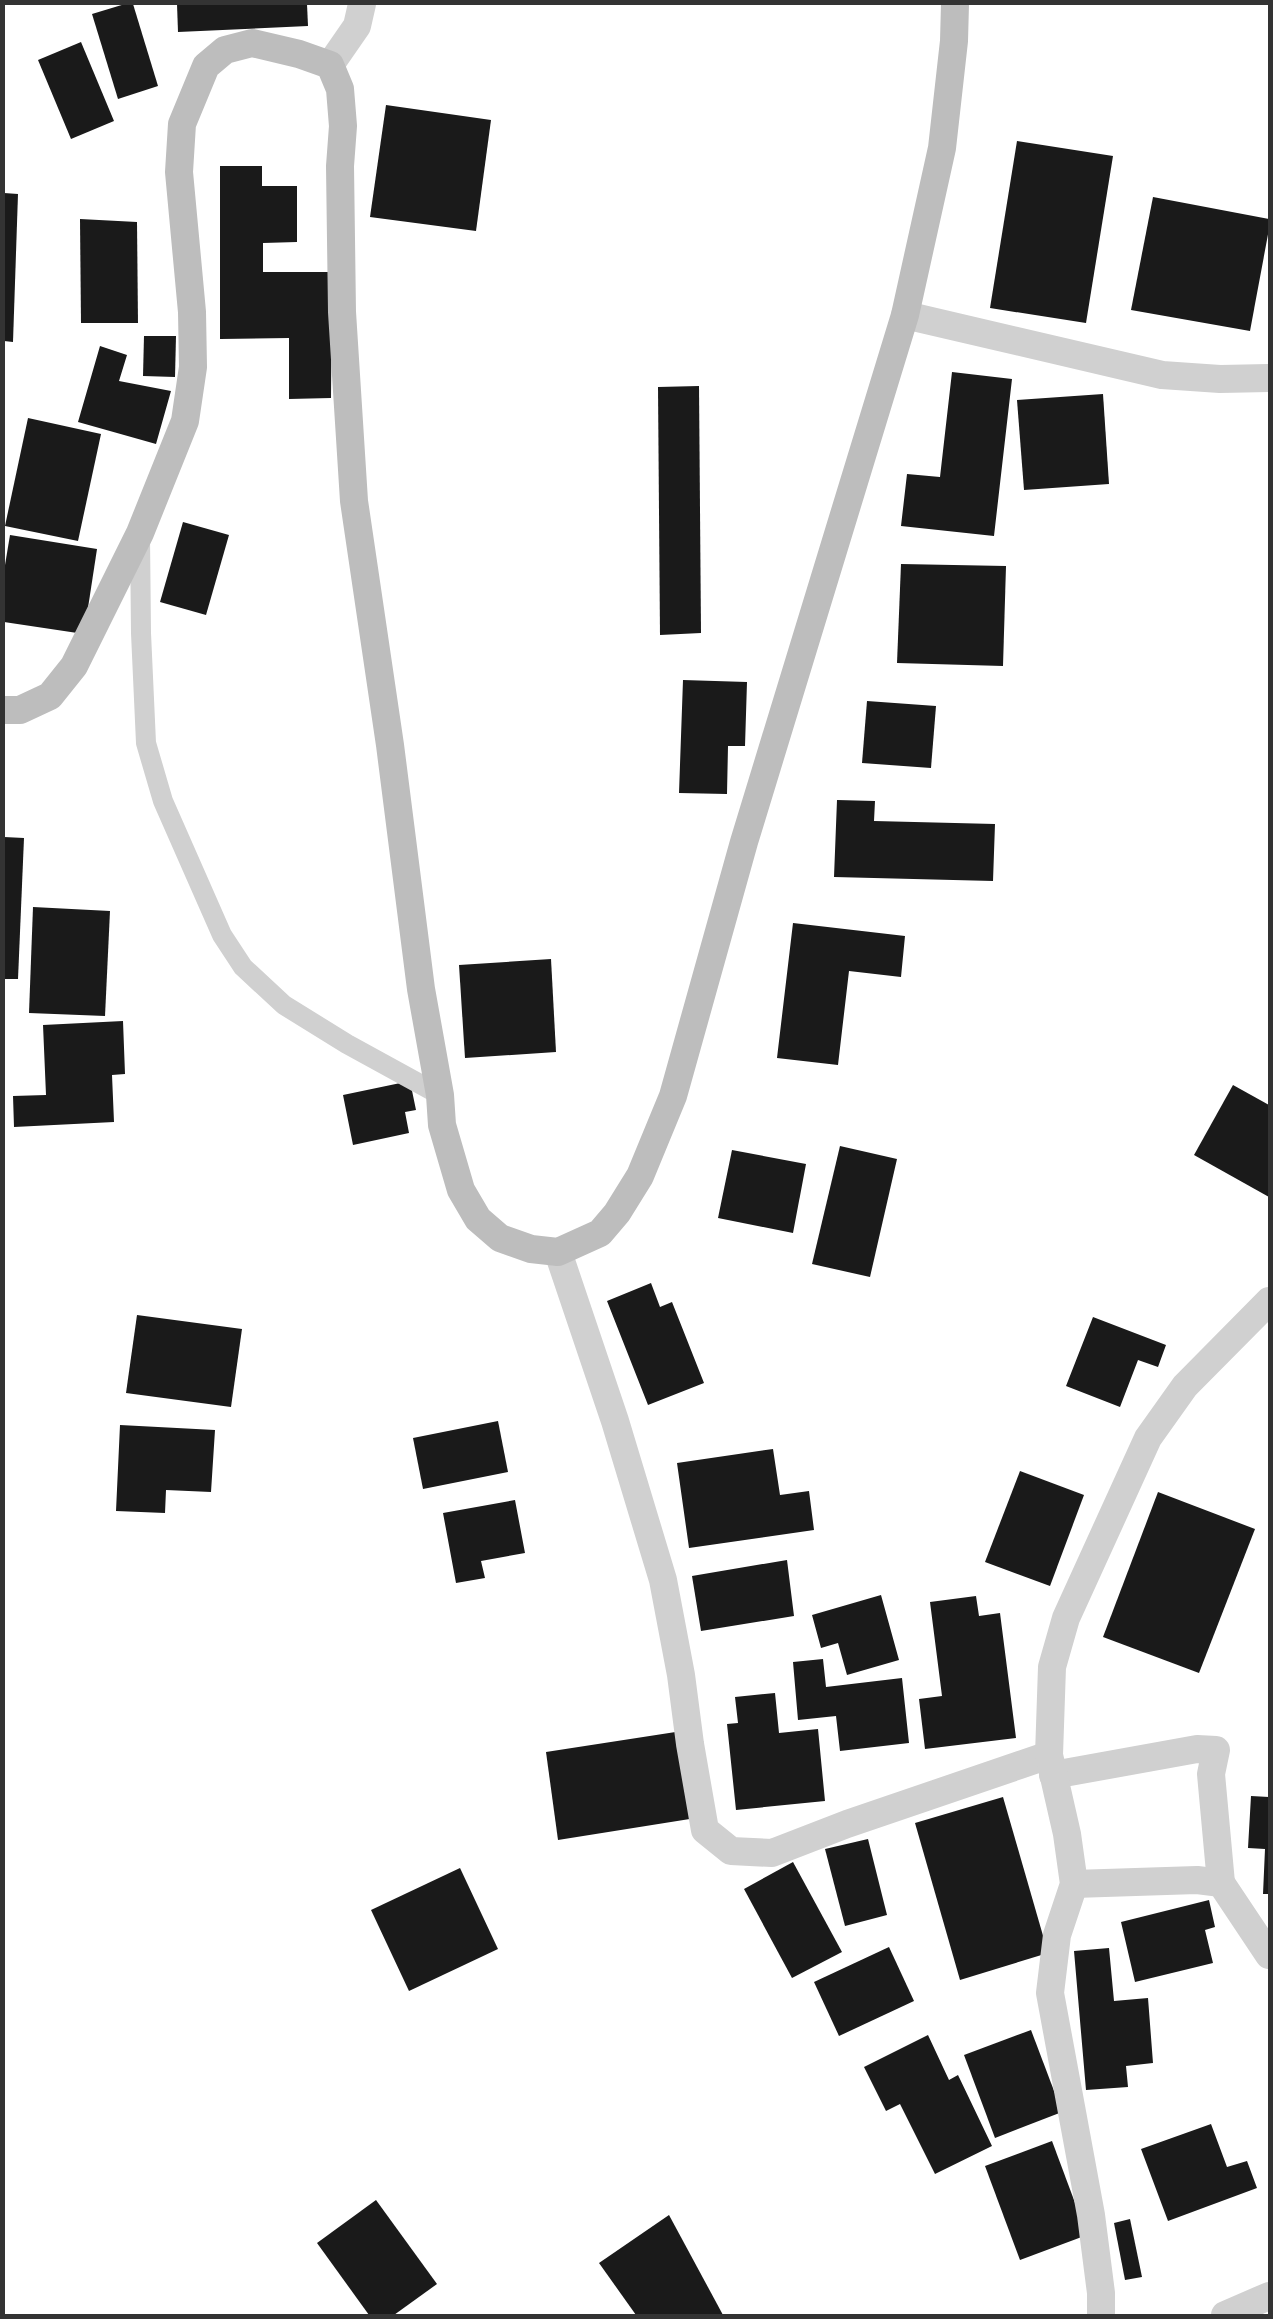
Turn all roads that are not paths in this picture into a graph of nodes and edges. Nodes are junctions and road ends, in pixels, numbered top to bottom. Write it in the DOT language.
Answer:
graph roads {
  1 [pos="362,4"];
  2 [pos="955,4"];
  3 [pos="330,65"];
  4 [pos="906,314"];
  5 [pos="1269,378"];
  6 [pos="140,533"];
  7 [pos="4,710"];
  8 [pos="440,1096"];
  9 [pos="558,1252"];
  10 [pos="1269,1301"];
  11 [pos="1051,1765"];
  12 [pos="1221,1883"];
  13 [pos="1074,1884"];
  14 [pos="1269,1955"];
  15 [pos="1269,2296"];
  16 [pos="1101,2315"];
  17 [pos="1225,2315"];
  1 -- 3 [label="street"];
  2 -- 4 [label="main road"];
  3 -- 6 [label="main road"];
  3 -- 8 [label="main road"];
  4 -- 5 [label="street"];
  4 -- 9 [label="main road"];
  6 -- 7 [label="main road"];
  6 -- 8 [label="lane"];
  8 -- 9 [label="main road"];
  9 -- 11 [label="street"];
  10 -- 11 [label="street"];
  11 -- 12 [label="street"];
  11 -- 13 [label="street"];
  12 -- 13 [label="street"];
  12 -- 14 [label="street"];
  13 -- 16 [label="street"];
  15 -- 17 [label="street"];
}
